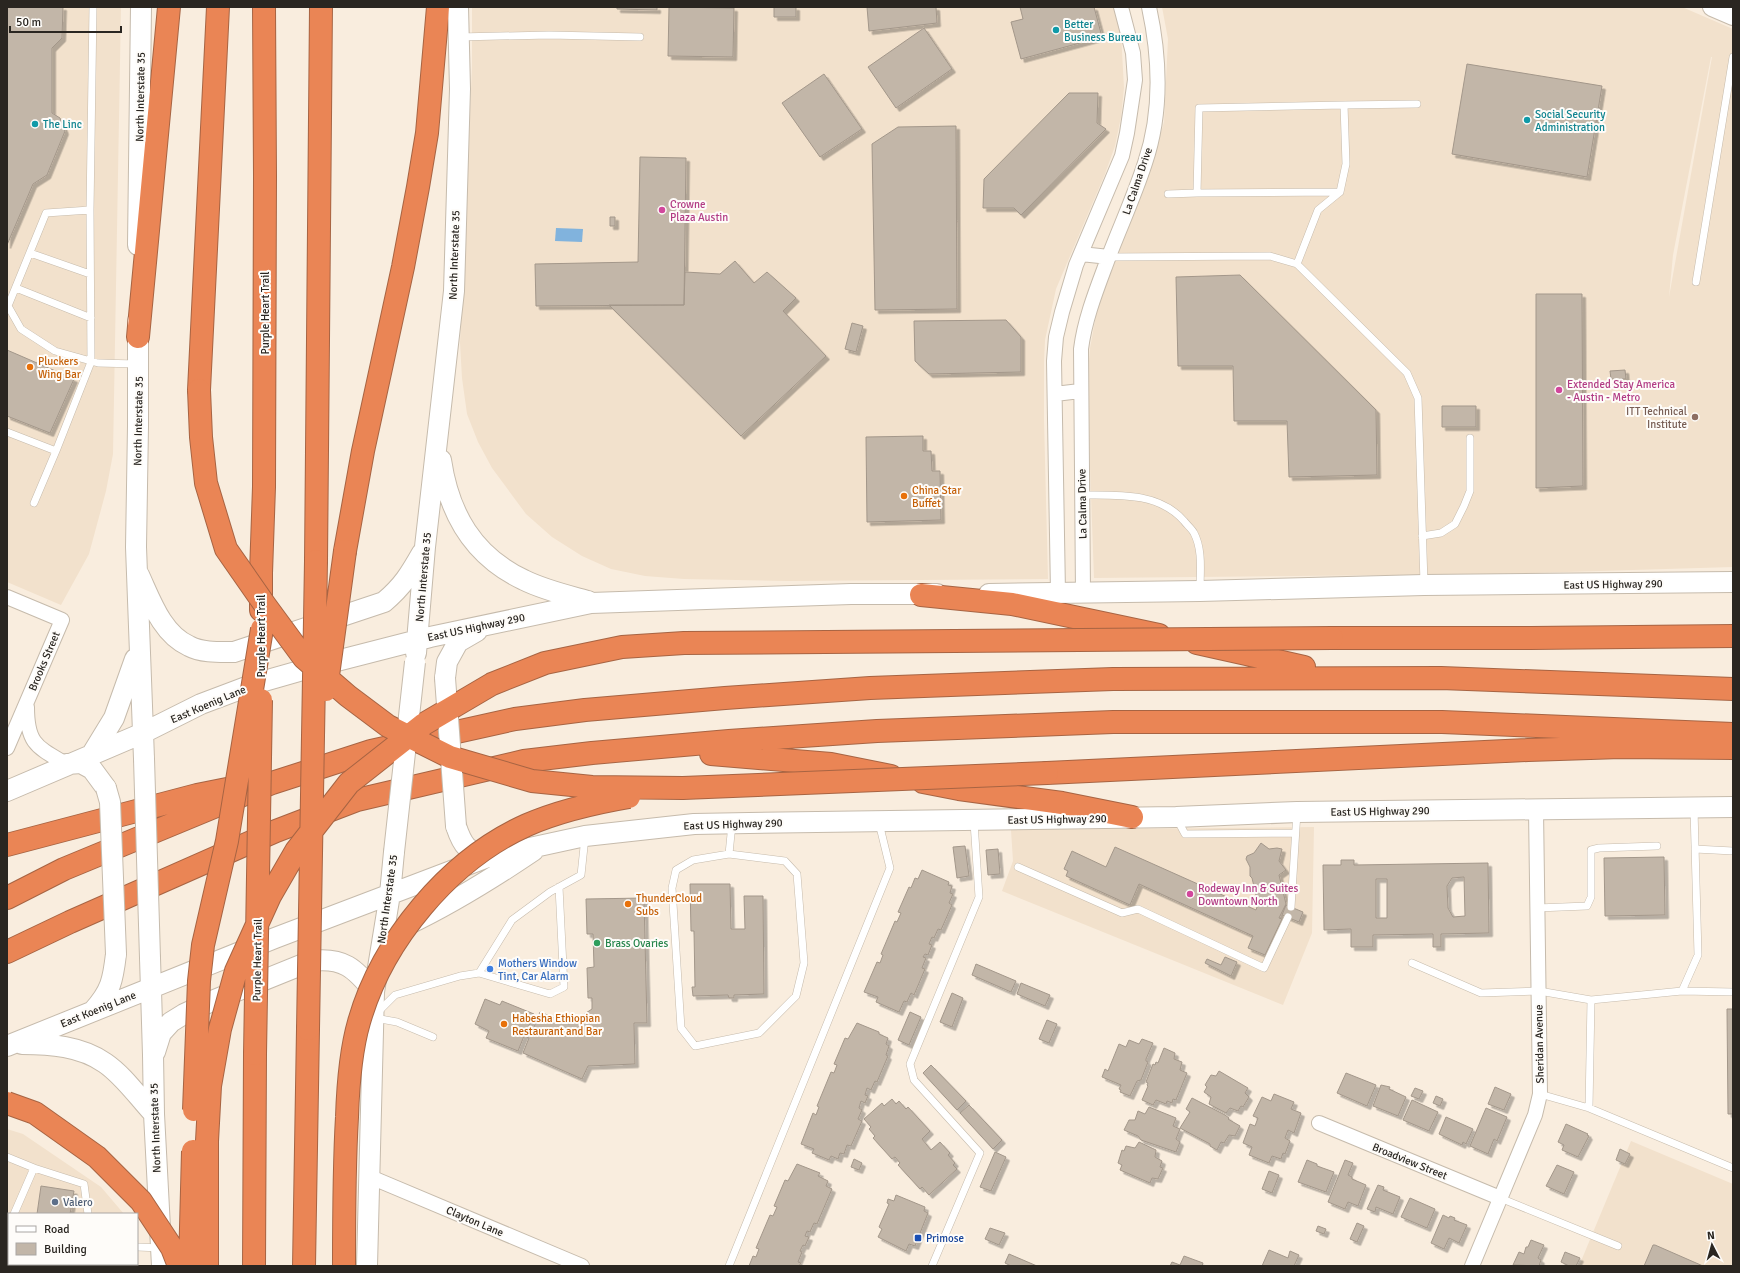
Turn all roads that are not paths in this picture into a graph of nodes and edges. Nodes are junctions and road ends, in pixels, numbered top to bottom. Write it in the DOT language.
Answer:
graph roads {
  1 [pos="93,7"];
  2 [pos="141,7"];
  3 [pos="169,7"];
  4 [pos="218,7"];
  5 [pos="321,7"];
  6 [pos="438,7"];
  7 [pos="458,7"];
  8 [pos="1122,7"];
  9 [pos="1149,7"];
  10 [pos="1712,7"];
  11 [pos="264,9"];
  12 [pos="1733,16"];
  13 [pos="640,36"];
  14 [pos="459,38"];
  15 [pos="1733,57"];
  16 [pos="1730,89"];
  17 [pos="1417,104"];
  18 [pos="1344,105"];
  19 [pos="1340,192"];
  20 [pos="1197,193"];
  21 [pos="1168,194"];
  22 [pos="90,210"];
  23 [pos="30,253"];
  24 [pos="1081,254"];
  25 [pos="1109,257"];
  26 [pos="1297,264"];
  27 [pos="90,274"];
  28 [pos="1696,282"];
  29 [pos="16,288"];
  30 [pos="91,318"];
  31 [pos="138,337"];
  32 [pos="91,362"];
  33 [pos="139,364"];
  34 [pos="1080,391"];
  35 [pos="1055,394"];
  36 [pos="7,432"];
  37 [pos="1470,438"];
  38 [pos="438,440"];
  39 [pos="56,451"];
  40 [pos="1081,495"];
  41 [pos="34,503"];
  42 [pos="1422,536"];
  43 [pos="425,547"];
  44 [pos="136,570"];
  45 [pos="1733,582"];
  46 [pos="1424,585"];
  47 [pos="1200,591"];
  48 [pos="1058,593"];
  49 [pos="1082,593"];
  50 [pos="921,594"];
  51 [pos="7,597"];
  52 [pos="591,602"];
  53 [pos="488,624"];
  54 [pos="262,629"];
  55 [pos="1733,637"];
  56 [pos="418,640"];
  57 [pos="138,648"];
  58 [pos="1358,677"];
  59 [pos="1733,689"];
  60 [pos="27,702"];
  61 [pos="142,734"];
  62 [pos="1733,734"];
  63 [pos="7,748"];
  64 [pos="1733,748"];
  65 [pos="592,753"];
  66 [pos="92,754"];
  67 [pos="66,764"];
  68 [pos="272,783"];
  69 [pos="313,788"];
  70 [pos="683,788"];
  71 [pos="7,791"];
  72 [pos="1694,807"];
  73 [pos="1733,807"];
  74 [pos="1536,810"];
  75 [pos="1297,812"];
  76 [pos="1132,817"];
  77 [pos="1176,817"];
  78 [pos="973,820"];
  79 [pos="878,821"];
  80 [pos="732,823"];
  81 [pos="1295,833"];
  82 [pos="585,836"];
  83 [pos="543,844"];
  84 [pos="7,845"];
  85 [pos="1657,846"];
  86 [pos="1695,849"];
  87 [pos="1733,851"];
  88 [pos="729,854"];
  89 [pos="488,857"];
  90 [pos="1018,867"];
  91 [pos="560,887"];
  92 [pos="390,894"];
  93 [pos="7,898"];
  94 [pos="1291,907"];
  95 [pos="1538,908"];
  96 [pos="1288,917"];
  97 [pos="7,952"];
  98 [pos="1412,963"];
  99 [pos="479,973"];
  100 [pos="151,988"];
  101 [pos="1539,991"];
  102 [pos="1682,991"];
  103 [pos="374,992"];
  104 [pos="1733,992"];
  105 [pos="1591,1000"];
  106 [pos="91,1012"];
  107 [pos="373,1018"];
  108 [pos="433,1037"];
  109 [pos="9,1045"];
  110 [pos="153,1055"];
  111 [pos="1540,1094"];
  112 [pos="7,1103"];
  113 [pos="1589,1108"];
  114 [pos="154,1114"];
  115 [pos="1319,1123"];
  116 [pos="7,1157"];
  117 [pos="34,1168"];
  118 [pos="1733,1168"];
  119 [pos="368,1176"];
  120 [pos="1500,1198"];
  121 [pos="14,1213"];
  122 [pos="88,1213"];
  123 [pos="1618,1246"];
  124 [pos="138,1247"];
  125 [pos="162,1257"];
  126 [pos="179,1266"];
  127 [pos="190,1266"];
  128 [pos="207,1266"];
  129 [pos="254,1266"];
  130 [pos="304,1266"];
  131 [pos="344,1266"];
  132 [pos="367,1266"];
  133 [pos="582,1266"];
  134 [pos="729,1266"];
  135 [pos="932,1266"];
  136 [pos="1472,1266"];
  1 -- 22 [label="lane"];
  2 -- 31 [label="main road, North Interstate 35"];
  3 -- 31 [label="highway"];
  4 -- 70 [label="highway, bridge"];
  5 -- 69 [label="highway, bridge"];
  6 -- 69 [label="highway, bridge"];
  7 -- 14 [label="main road, North Interstate 35"];
  8 -- 24 [label="street, La Calma Drive"];
  9 -- 25 [label="street, La Calma Drive"];
  10 -- 12 [label="street"];
  11 -- 54 [label="highway, Purple Heart Trail, bridge"];
  13 -- 14 [label="lane"];
  14 -- 38 [label="main road, North Interstate 35"];
  15 -- 16 [label="lane"];
  16 -- 28 [label="lane"];
  17 -- 18 [label="lane"];
  18 -- 19 [label="lane"];
  18 -- 20 [label="lane"];
  19 -- 20 [label="lane"];
  19 -- 26 [label="lane"];
  20 -- 21 [label="lane"];
  22 -- 23 [label="lane"];
  22 -- 27 [label="lane"];
  23 -- 27 [label="lane"];
  23 -- 29 [label="lane"];
  24 -- 25 [label="street"];
  24 -- 35 [label="street, La Calma Drive"];
  25 -- 26 [label="lane"];
  25 -- 34 [label="street, La Calma Drive"];
  26 -- 42 [label="lane"];
  27 -- 30 [label="lane"];
  29 -- 30 [label="lane"];
  29 -- 32 [label="lane"];
  30 -- 32 [label="lane"];
  31 -- 33 [label="main road, North Interstate 35"];
  32 -- 33 [label="lane"];
  32 -- 39 [label="lane"];
  33 -- 44 [label="main road, North Interstate 35"];
  34 -- 35 [label="street"];
  34 -- 40 [label="street, La Calma Drive"];
  35 -- 48 [label="street, La Calma Drive"];
  36 -- 39 [label="lane"];
  37 -- 42 [label="lane"];
  38 -- 43 [label="main road, North Interstate 35"];
  38 -- 52 [label="main road"];
  39 -- 41 [label="lane"];
  40 -- 47 [label="lane"];
  40 -- 49 [label="street, La Calma Drive"];
  42 -- 46 [label="lane"];
  43 -- 44 [label="main road"];
  43 -- 56 [label="main road, North Interstate 35"];
  44 -- 57 [label="main road, North Interstate 35"];
  45 -- 46 [label="main road, East US Highway 290"];
  46 -- 47 [label="main road, East US Highway 290"];
  47 -- 49 [label="main road, East US Highway 290"];
  48 -- 49 [label="main road, East US Highway 290"];
  48 -- 50 [label="main road, East US Highway 290"];
  50 -- 52 [label="main road, East US Highway 290"];
  50 -- 58 [label="highway"];
  51 -- 60 [label="street, Brooks Street"];
  52 -- 53 [label="main road, East US Highway 290"];
  53 -- 56 [label="main road, East US Highway 290"];
  53 -- 89 [label="main road, bridge"];
  54 -- 127 [label="highway, bridge"];
  54 -- 129 [label="highway, Purple Heart Trail, bridge"];
  55 -- 128 [label="highway, bridge"];
  56 -- 61 [label="main road, East Koenig Lane"];
  56 -- 92 [label="main road, North Interstate 35, bridge"];
  57 -- 61 [label="main road, North Interstate 35"];
  57 -- 66 [label="main road"];
  58 -- 59 [label="highway"];
  58 -- 68 [label="highway"];
  60 -- 63 [label="street, Brooks Street"];
  60 -- 67 [label="street, Brooks Street"];
  61 -- 66 [label="main road, East Koenig Lane"];
  61 -- 100 [label="main road, North Interstate 35, bridge"];
  62 -- 65 [label="highway"];
  64 -- 70 [label="highway, bridge"];
  65 -- 76 [label="highway"];
  65 -- 97 [label="highway"];
  66 -- 67 [label="main road, East Koenig Lane"];
  67 -- 71 [label="main road, East Koenig Lane"];
  67 -- 106 [label="main road, bridge"];
  68 -- 84 [label="highway"];
  68 -- 93 [label="highway"];
  69 -- 130 [label="highway, bridge"];
  70 -- 131 [label="highway, bridge"];
  72 -- 73 [label="main road, East US Highway 290"];
  72 -- 74 [label="main road, East US Highway 290"];
  72 -- 86 [label="lane"];
  74 -- 75 [label="main road, East US Highway 290"];
  74 -- 95 [label="street, Sheridan Avenue"];
  75 -- 77 [label="main road, East US Highway 290"];
  75 -- 81 [label="lane"];
  76 -- 77 [label="main road, East US Highway 290"];
  76 -- 78 [label="main road, East US Highway 290"];
  77 -- 81 [label="lane"];
  78 -- 79 [label="main road, East US Highway 290"];
  78 -- 135 [label="lane"];
  79 -- 80 [label="main road, East US Highway 290"];
  79 -- 134 [label="lane"];
  80 -- 82 [label="main road, East US Highway 290"];
  80 -- 88 [label="lane"];
  81 -- 94 [label="lane"];
  82 -- 83 [label="main road, East US Highway 290"];
  82 -- 91 [label="lane"];
  83 -- 89 [label="main road, East US Highway 290"];
  83 -- 103 [label="main road"];
  85 -- 95 [label="lane"];
  86 -- 87 [label="lane"];
  86 -- 102 [label="lane"];
  88 -- 88 [label="lane"];
  89 -- 92 [label="main road, East US Highway 290"];
  90 -- 96 [label="lane"];
  91 -- 99 [label="lane"];
  91 -- 99 [label="lane"];
  92 -- 100 [label="main road, East Koenig Lane"];
  92 -- 103 [label="main road, North Interstate 35"];
  95 -- 101 [label="street, Sheridan Avenue"];
  98 -- 101 [label="lane"];
  99 -- 107 [label="lane"];
  100 -- 106 [label="main road, East Koenig Lane"];
  100 -- 110 [label="main road, North Interstate 35"];
  101 -- 105 [label="lane"];
  101 -- 111 [label="street, Sheridan Avenue"];
  102 -- 104 [label="lane"];
  102 -- 105 [label="lane"];
  103 -- 107 [label="main road, North Interstate 35"];
  103 -- 110 [label="main road"];
  105 -- 113 [label="lane"];
  106 -- 109 [label="main road, East Koenig Lane"];
  107 -- 108 [label="lane"];
  107 -- 119 [label="main road, North Interstate 35"];
  109 -- 114 [label="main road"];
  110 -- 114 [label="main road, North Interstate 35"];
  111 -- 113 [label="lane"];
  111 -- 120 [label="street, Sheridan Avenue"];
  112 -- 126 [label="highway, bridge"];
  113 -- 118 [label="lane"];
  114 -- 125 [label="main road, North Interstate 35"];
  115 -- 120 [label="street, Broadview Street"];
  116 -- 117 [label="lane"];
  117 -- 121 [label="lane"];
  117 -- 122 [label="lane"];
  119 -- 132 [label="main road, North Interstate 35"];
  119 -- 133 [label="street, Clayton Lane"];
  120 -- 123 [label="lane"];
  120 -- 136 [label="street, Sheridan Avenue"];
  124 -- 125 [label="lane"];
}
